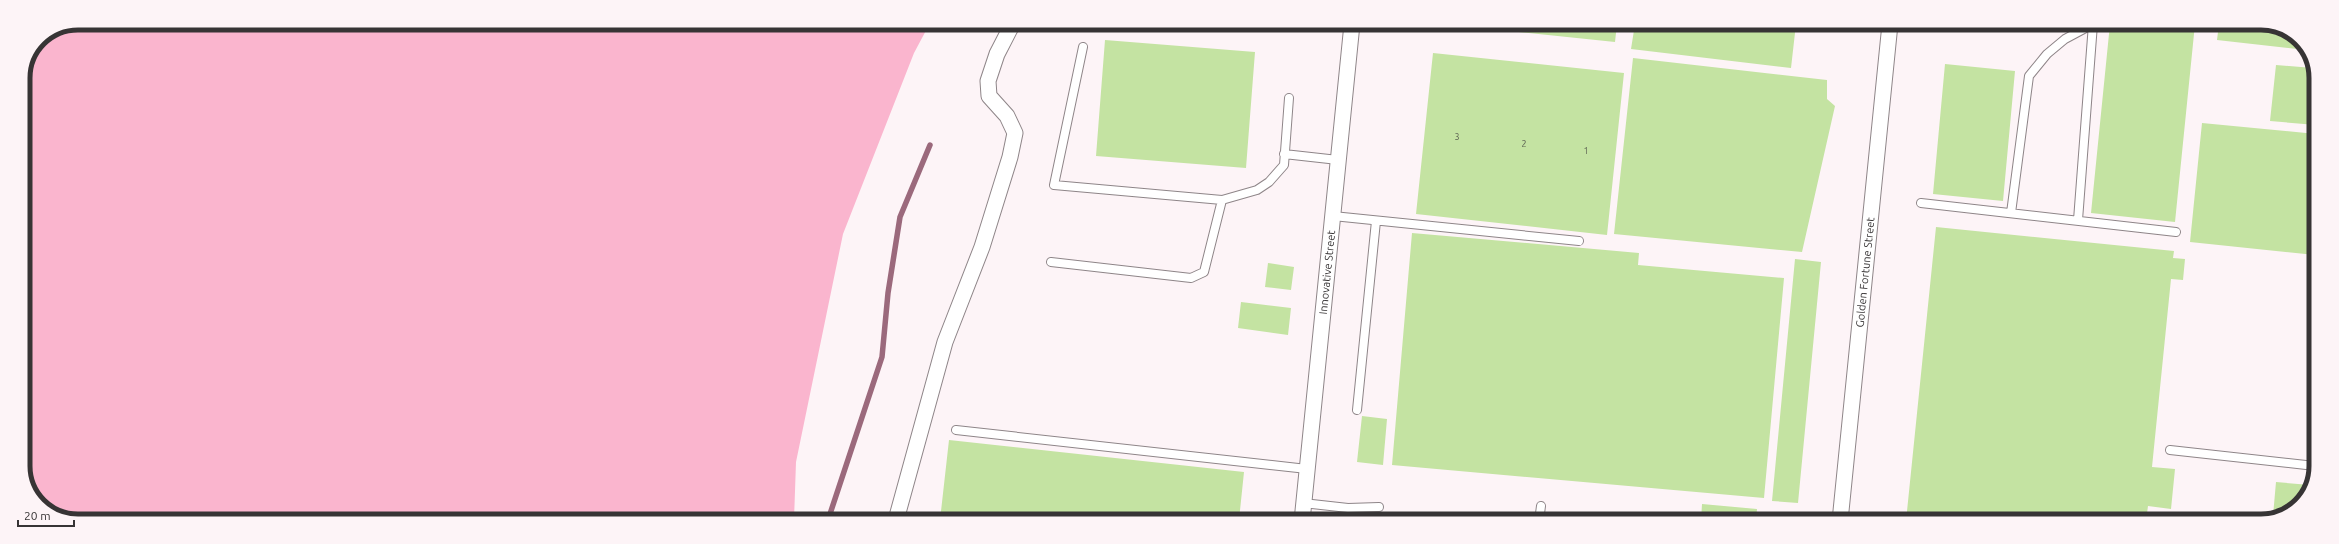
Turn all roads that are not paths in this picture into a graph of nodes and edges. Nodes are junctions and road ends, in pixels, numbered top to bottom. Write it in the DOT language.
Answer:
graph roads {
  1 [pos="1010,30"];
  2 [pos="1351,30"];
  3 [pos="1889,30"];
  4 [pos="2082,30"];
  5 [pos="2093,30"];
  6 [pos="1083,47"];
  7 [pos="1289,98"];
  8 [pos="1284,154"];
  9 [pos="1338,160"];
  10 [pos="1222,200"];
  11 [pos="1920,203"];
  12 [pos="2011,213"];
  13 [pos="1333,216"];
  14 [pos="2078,220"];
  15 [pos="1376,221"];
  16 [pos="2176,232"];
  17 [pos="1579,241"];
  18 [pos="1052,262"];
  19 [pos="1357,410"];
  20 [pos="956,430"];
  21 [pos="2170,450"];
  22 [pos="2309,465"];
  23 [pos="1307,469"];
  24 [pos="1303,503"];
  25 [pos="1541,506"];
  26 [pos="1379,508"];
  27 [pos="898,514"];
  28 [pos="1302,514"];
  29 [pos="1540,514"];
  30 [pos="1841,514"];
  1 -- 27 [label="street"];
  2 -- 9 [label="street, Innovative Street"];
  3 -- 30 [label="street, Golden Fortune Street"];
  4 -- 12 [label="lane"];
  5 -- 14 [label="lane"];
  6 -- 10 [label="lane"];
  7 -- 8 [label="lane"];
  8 -- 9 [label="lane"];
  8 -- 10 [label="lane"];
  9 -- 13 [label="street, Innovative Street"];
  10 -- 18 [label="lane"];
  11 -- 12 [label="lane"];
  12 -- 14 [label="lane"];
  13 -- 15 [label="lane"];
  13 -- 23 [label="street, Innovative Street"];
  14 -- 16 [label="lane"];
  15 -- 17 [label="lane"];
  15 -- 19 [label="lane"];
  20 -- 23 [label="lane"];
  21 -- 22 [label="lane"];
  23 -- 24 [label="street, Innovative Street"];
  24 -- 26 [label="lane"];
  24 -- 28 [label="street, Innovative Street"];
  25 -- 29 [label="lane"];
}
